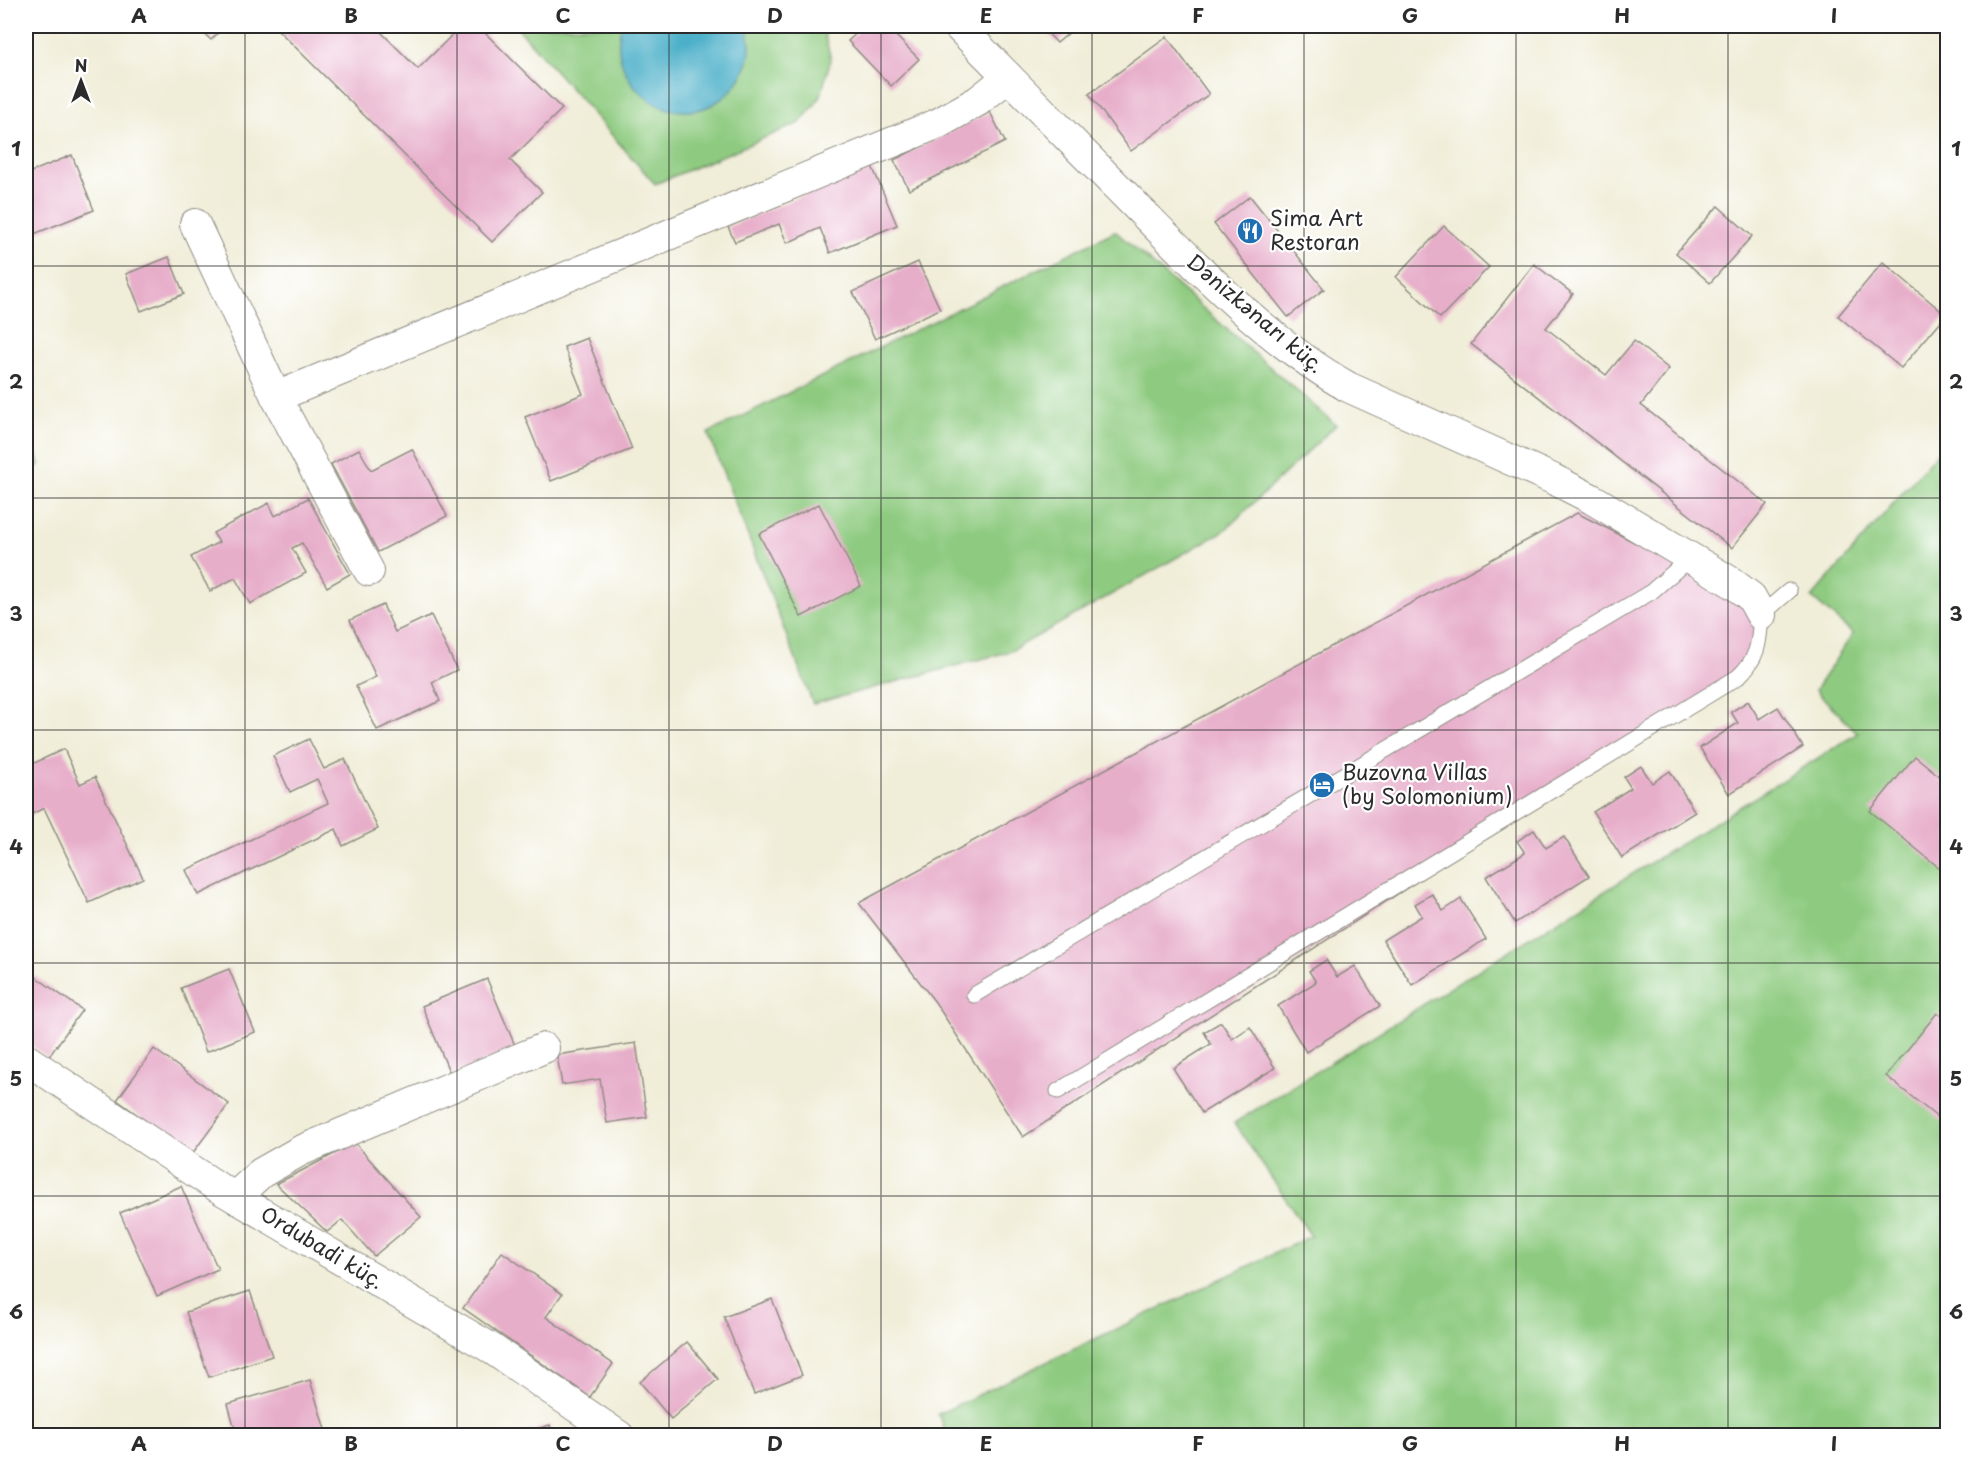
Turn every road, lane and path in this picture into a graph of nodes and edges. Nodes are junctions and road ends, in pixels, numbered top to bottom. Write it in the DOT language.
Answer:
graph roads {
  1 [pos="958,26"];
  2 [pos="1008,77"];
  3 [pos="195,224"];
  4 [pos="276,397"];
  5 [pos="1690,558"];
  6 [pos="369,571"];
  7 [pos="1789,591"];
  8 [pos="1761,615"];
  9 [pos="974,995"];
  10 [pos="543,1048"];
  11 [pos="26,1059"];
  12 [pos="1058,1091"];
  13 [pos="236,1197"];
  14 [pos="619,1436"];
  1 -- 2 [label="street, Dənizkənarı küç."];
  2 -- 4 [label="street"];
  2 -- 5 [label="street, Dənizkənarı küç."];
  3 -- 4 [label="street"];
  4 -- 6 [label="street"];
  5 -- 8 [label="street, Dənizkənarı küç."];
  5 -- 9 [label="lane"];
  7 -- 8 [label="lane"];
  8 -- 12 [label="lane"];
  10 -- 13 [label="street"];
  11 -- 13 [label="street, Ordubadi küç."];
  13 -- 14 [label="street, Ordubadi küç."];
}
